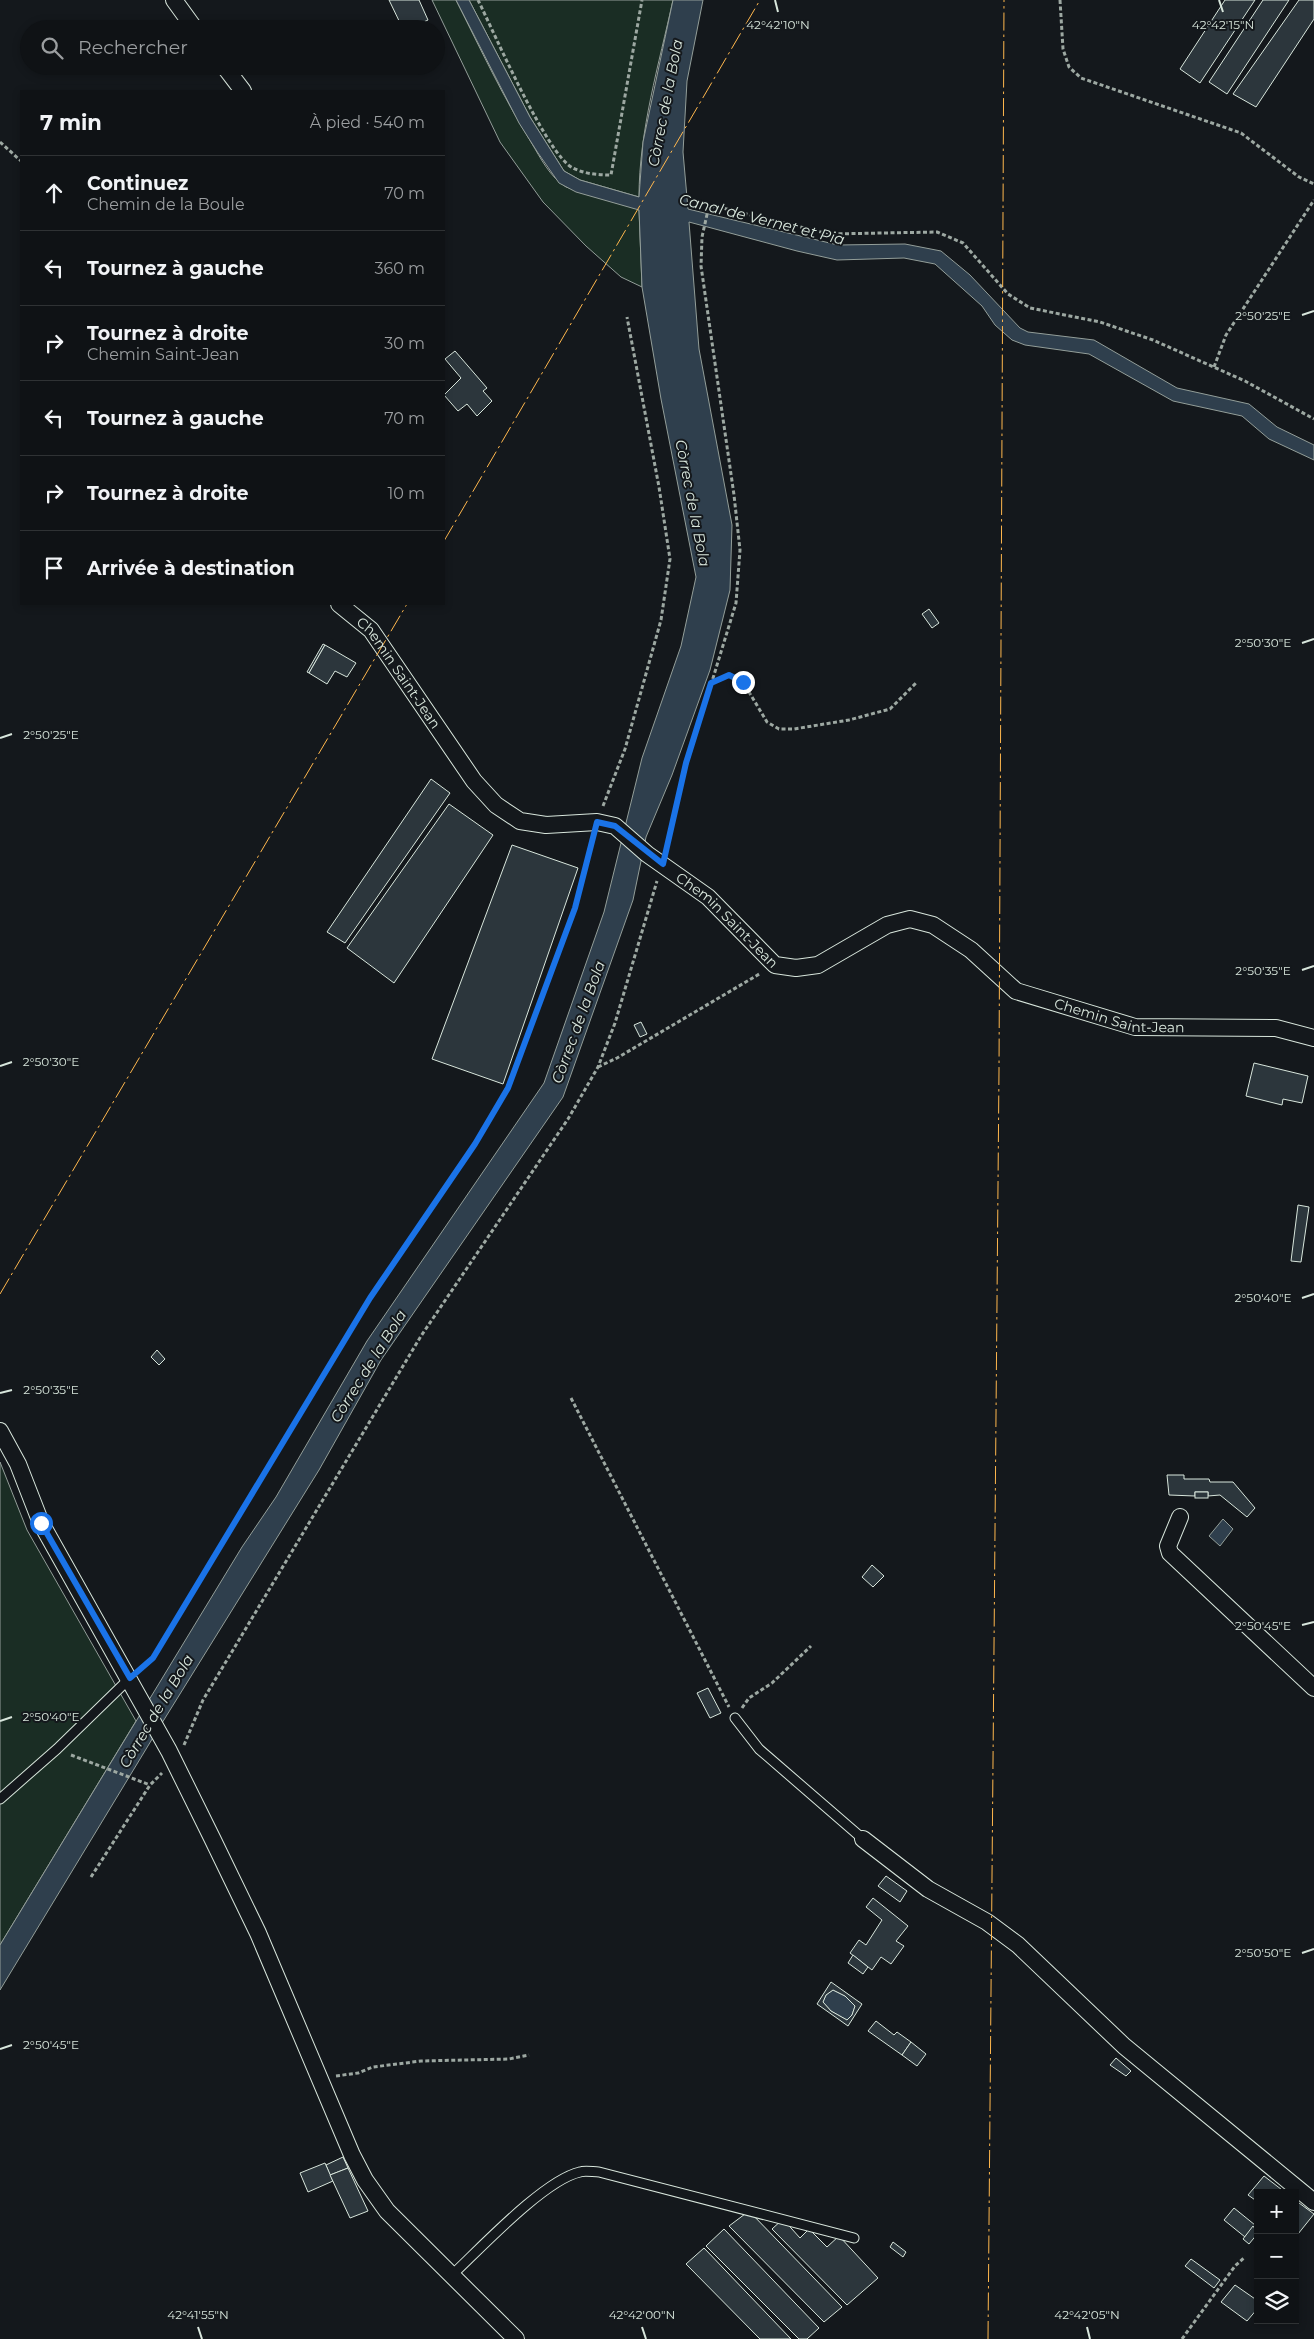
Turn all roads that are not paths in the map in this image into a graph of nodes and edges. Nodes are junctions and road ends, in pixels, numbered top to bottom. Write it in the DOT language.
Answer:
graph roads {
  1 [pos="174,0"];
  2 [pos="189,20"];
  3 [pos="231,75"];
  4 [pos="242,90"];
  5 [pos="339,605"];
  6 [pos="1314,1038"];
  7 [pos="0,1431"];
  8 [pos="1180,1517"];
  9 [pos="131,1682"];
  10 [pos="1314,1688"];
  11 [pos="735,1718"];
  12 [pos="0,1799"];
  13 [pos="863,1839"];
  14 [pos="1314,2202"];
  15 [pos="854,2238"];
  16 [pos="452,2275"];
  17 [pos="516,2339"];
  1 -- 2 [label="street"];
  3 -- 4 [label="street"];
  5 -- 6 [label="street, Chemin Saint-Jean"];
  7 -- 9 [label="street"];
  8 -- 10 [label="street"];
  9 -- 12 [label="lane"];
  9 -- 16 [label="street"];
  11 -- 13 [label="lane"];
  13 -- 14 [label="street"];
  15 -- 16 [label="lane"];
  16 -- 17 [label="street"];
}
